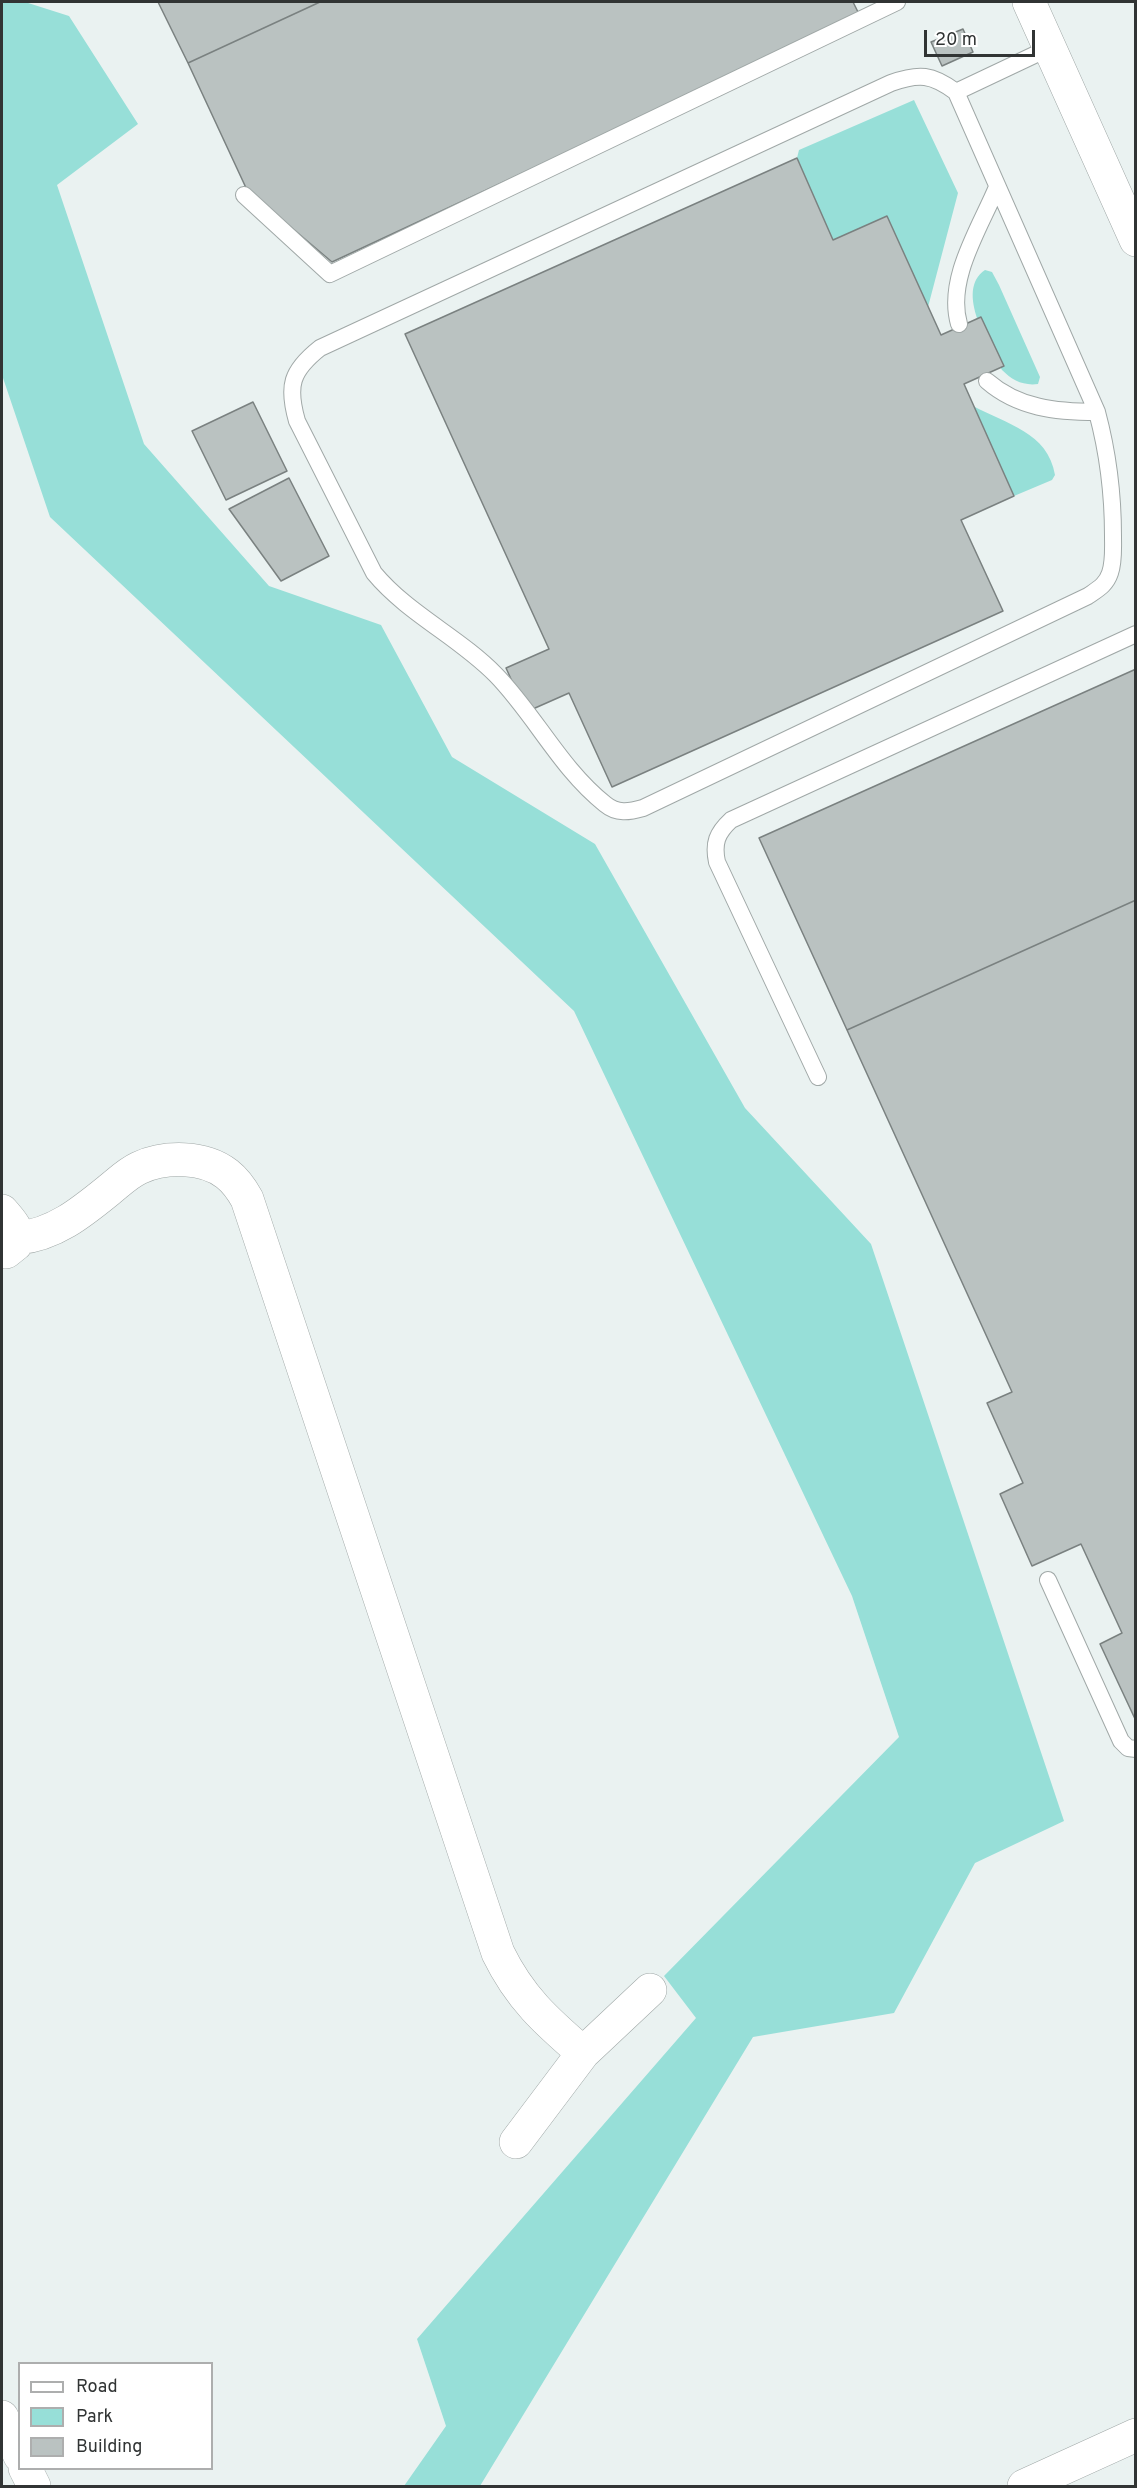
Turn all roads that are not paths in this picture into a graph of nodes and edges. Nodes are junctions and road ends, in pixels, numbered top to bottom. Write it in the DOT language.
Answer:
graph roads {
  1 [pos="897,2"];
  2 [pos="1029,2"];
  3 [pos="1049,48"];
  4 [pos="956,92"];
  5 [pos="998,187"];
  6 [pos="244,195"];
  7 [pos="1136,240"];
  8 [pos="959,324"];
  9 [pos="987,381"];
  10 [pos="1097,412"];
  11 [pos="1136,634"];
  12 [pos="818,1077"];
  13 [pos="7,1234"];
  14 [pos="1048,1580"];
  15 [pos="1136,1749"];
  16 [pos="650,1990"];
  17 [pos="583,2053"];
  18 [pos="516,2142"];
  19 [pos="2,2417"];
  20 [pos="1136,2435"];
  21 [pos="18,2452"];
  22 [pos="26,2470"];
  23 [pos="34,2487"];
  24 [pos="1024,2487"];
  1 -- 6 [label="lane"];
  2 -- 3 [label="street"];
  3 -- 4 [label="lane"];
  3 -- 7 [label="street"];
  4 -- 5 [label="lane"];
  4 -- 10 [label="lane"];
  5 -- 8 [label="lane"];
  5 -- 10 [label="lane"];
  9 -- 10 [label="lane"];
  11 -- 12 [label="lane"];
  13 -- 17 [label="street"];
  14 -- 15 [label="lane"];
  16 -- 17 [label="street"];
  17 -- 18 [label="street"];
  19 -- 21 [label="street"];
  20 -- 24 [label="street"];
  22 -- 23 [label="street"];
}
